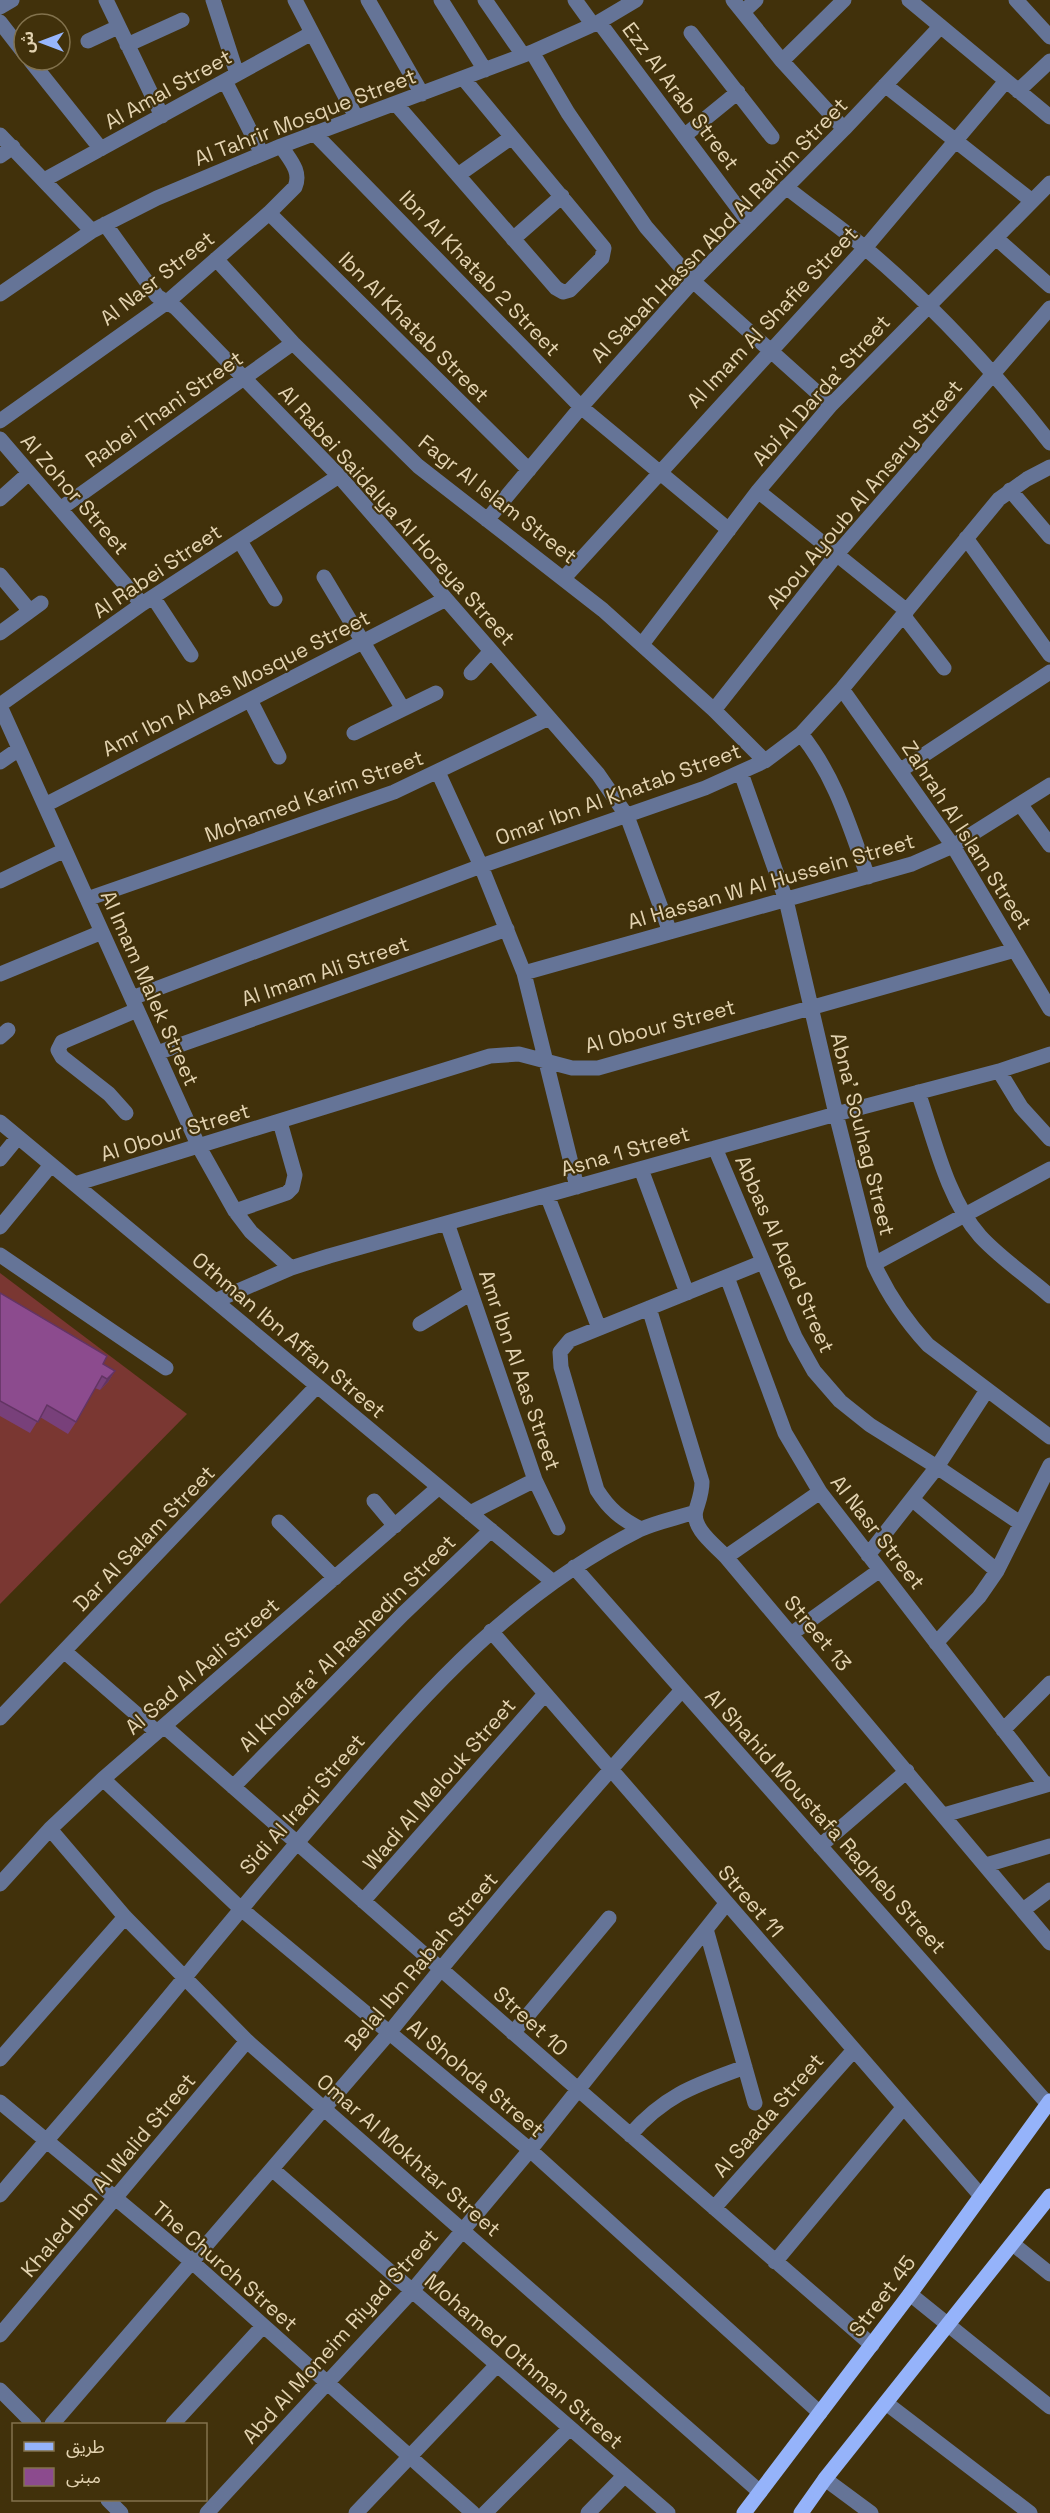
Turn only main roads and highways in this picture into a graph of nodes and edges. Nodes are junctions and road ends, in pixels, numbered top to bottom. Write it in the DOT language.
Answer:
graph roads {
  1 [pos="1049,2102"];
  2 [pos="1050,2196"];
  3 [pos="744,2513"];
  4 [pos="801,2513"];
  1 -- 3 [label="main road, Street 45"];
  2 -- 4 [label="main road"];
}
